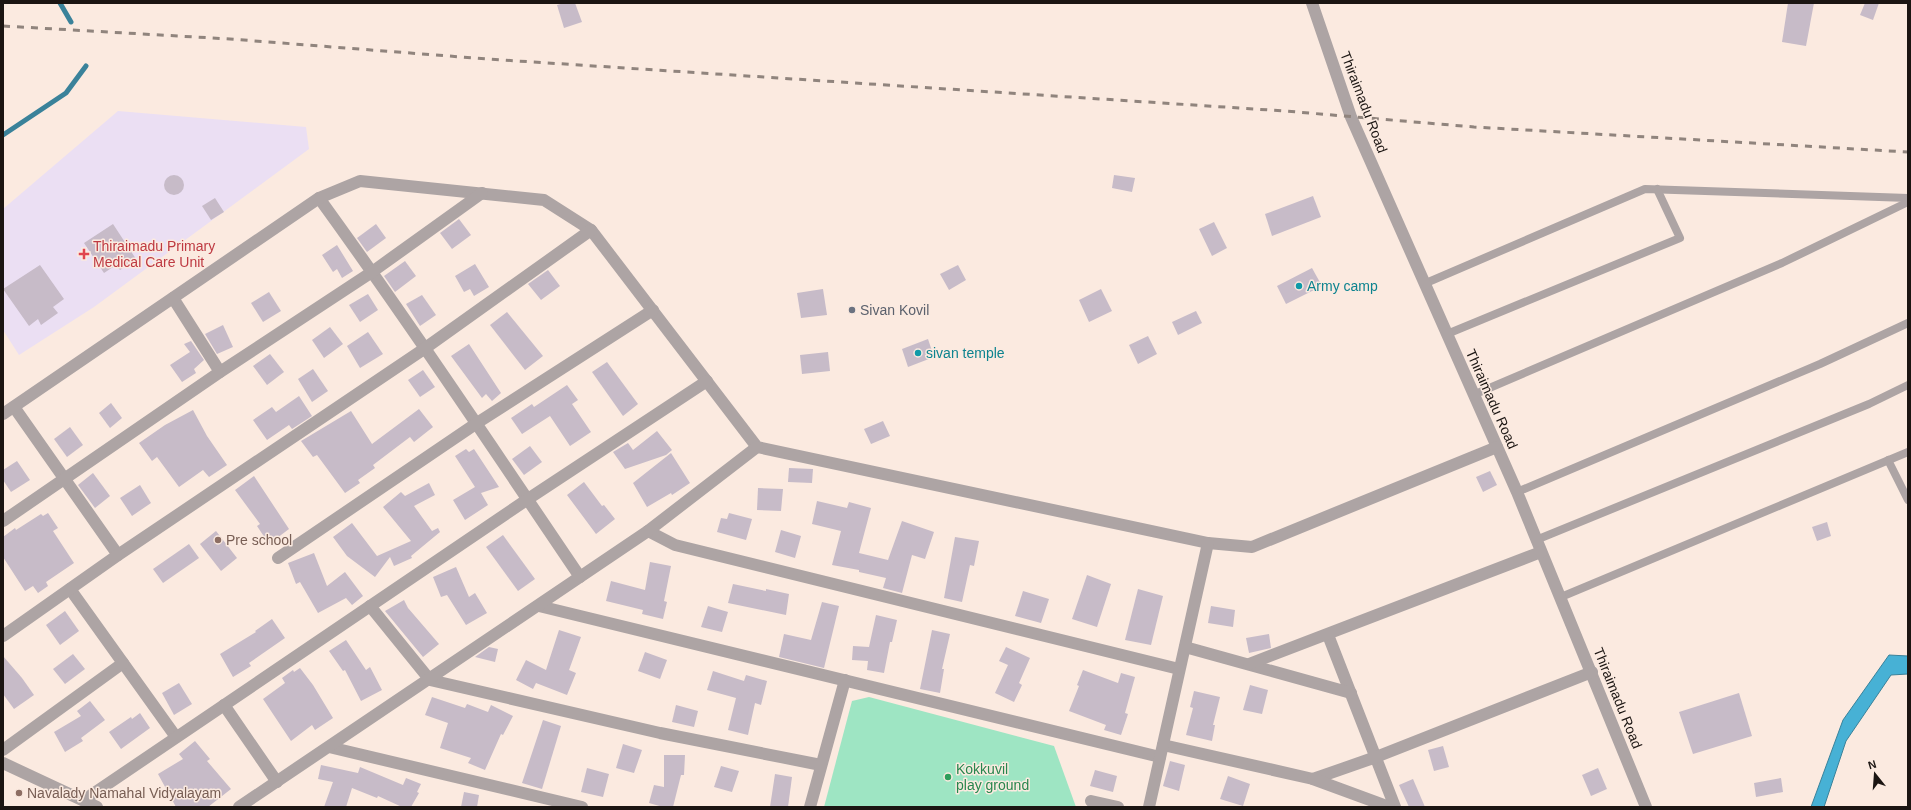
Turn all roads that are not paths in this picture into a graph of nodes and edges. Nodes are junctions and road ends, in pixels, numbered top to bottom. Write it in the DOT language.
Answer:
graph roads {
  1 [pos="1312,3"];
  2 [pos="1657,189"];
  3 [pos="482,193"];
  4 [pos="319,198"];
  5 [pos="1908,198"];
  6 [pos="1908,202"];
  7 [pos="591,230"];
  8 [pos="372,272"];
  9 [pos="1426,283"];
  10 [pos="173,298"];
  11 [pos="653,310"];
  12 [pos="1908,323"];
  13 [pos="1448,334"];
  14 [pos="424,349"];
  15 [pos="220,372"];
  16 [pos="707,382"];
  17 [pos="1908,386"];
  18 [pos="1473,395"];
  19 [pos="14,407"];
  20 [pos="3,414"];
  21 [pos="476,423"];
  22 [pos="757,447"];
  23 [pos="1497,448"];
  24 [pos="1908,452"];
  25 [pos="1888,460"];
  26 [pos="65,478"];
  27 [pos="1517,492"];
  28 [pos="528,499"];
  29 [pos="1908,500"];
  30 [pos="3,521"];
  31 [pos="648,530"];
  32 [pos="1536,540"];
  33 [pos="1208,543"];
  34 [pos="1541,552"];
  35 [pos="118,555"];
  36 [pos="278,558"];
  37 [pos="580,577"];
  38 [pos="70,589"];
  39 [pos="1561,597"];
  40 [pos="370,606"];
  41 [pos="539,606"];
  42 [pos="1328,635"];
  43 [pos="3,636"];
  44 [pos="1186,648"];
  45 [pos="123,663"];
  46 [pos="1249,664"];
  47 [pos="1179,669"];
  48 [pos="1592,672"];
  49 [pos="430,680"];
  50 [pos="845,680"];
  51 [pos="1351,693"];
  52 [pos="224,705"];
  53 [pos="176,737"];
  54 [pos="329,747"];
  55 [pos="3,750"];
  56 [pos="1161,751"];
  57 [pos="1376,756"];
  58 [pos="3,763"];
  59 [pos="821,766"];
  60 [pos="1313,779"];
  61 [pos="277,782"];
  62 [pos="84,800"];
  63 [pos="1091,801"];
  64 [pos="97,807"];
  65 [pos="239,807"];
  66 [pos="582,807"];
  67 [pos="810,807"];
  68 [pos="1118,807"];
  69 [pos="1149,807"];
  70 [pos="1389,807"];
  71 [pos="1395,807"];
  72 [pos="1646,807"];
  1 -- 9 [label="street, Thiraimadu Road"];
  2 -- 5 [label="lane"];
  2 -- 9 [label="lane"];
  2 -- 13 [label="lane"];
  3 -- 4 [label="street"];
  3 -- 7 [label="street"];
  3 -- 8 [label="street"];
  4 -- 8 [label="street"];
  4 -- 10 [label="street"];
  6 -- 18 [label="lane"];
  7 -- 11 [label="street"];
  7 -- 14 [label="street"];
  8 -- 14 [label="street"];
  8 -- 15 [label="street"];
  9 -- 13 [label="street, Thiraimadu Road"];
  10 -- 15 [label="street"];
  10 -- 19 [label="street"];
  11 -- 16 [label="street"];
  11 -- 21 [label="street"];
  12 -- 27 [label="lane"];
  13 -- 18 [label="street, Thiraimadu Road"];
  14 -- 21 [label="street"];
  14 -- 35 [label="street"];
  15 -- 26 [label="street"];
  16 -- 22 [label="street"];
  16 -- 28 [label="street"];
  17 -- 32 [label="lane"];
  18 -- 23 [label="street, Thiraimadu Road"];
  19 -- 20 [label="street"];
  19 -- 26 [label="street"];
  21 -- 28 [label="street"];
  21 -- 36 [label="street"];
  22 -- 31 [label="street"];
  22 -- 33 [label="street"];
  23 -- 27 [label="street, Thiraimadu Road"];
  23 -- 33 [label="street"];
  24 -- 25 [label="lane"];
  25 -- 29 [label="lane"];
  25 -- 39 [label="lane"];
  26 -- 30 [label="street"];
  26 -- 35 [label="street"];
  27 -- 32 [label="street, Thiraimadu Road"];
  28 -- 37 [label="street"];
  28 -- 40 [label="street"];
  31 -- 37 [label="street"];
  31 -- 47 [label="street"];
  32 -- 34 [label="street, Thiraimadu Road"];
  33 -- 44 [label="street"];
  34 -- 39 [label="street, Thiraimadu Road"];
  34 -- 42 [label="street"];
  35 -- 38 [label="street"];
  37 -- 41 [label="street"];
  38 -- 43 [label="street"];
  38 -- 45 [label="street"];
  39 -- 48 [label="street, Thiraimadu Road"];
  40 -- 49 [label="street"];
  40 -- 52 [label="street"];
  41 -- 49 [label="street"];
  41 -- 50 [label="street"];
  42 -- 46 [label="street"];
  42 -- 51 [label="street"];
  44 -- 46 [label="street"];
  44 -- 47 [label="street"];
  45 -- 53 [label="street"];
  45 -- 55 [label="street"];
  46 -- 51 [label="street"];
  47 -- 56 [label="street"];
  48 -- 57 [label="street"];
  48 -- 72 [label="street, Thiraimadu Road"];
  49 -- 54 [label="street"];
  49 -- 59 [label="street"];
  50 -- 56 [label="street"];
  50 -- 59 [label="street"];
  51 -- 57 [label="street"];
  52 -- 53 [label="street"];
  52 -- 61 [label="street"];
  53 -- 62 [label="street"];
  54 -- 61 [label="street"];
  54 -- 66 [label="street"];
  56 -- 60 [label="street"];
  56 -- 69 [label="street"];
  57 -- 60 [label="street"];
  57 -- 71 [label="street"];
  58 -- 62 [label="street"];
  59 -- 67 [label="street"];
  60 -- 70 [label="street"];
  61 -- 65 [label="street"];
  62 -- 64 [label="street"];
  63 -- 68 [label="street"];
}
